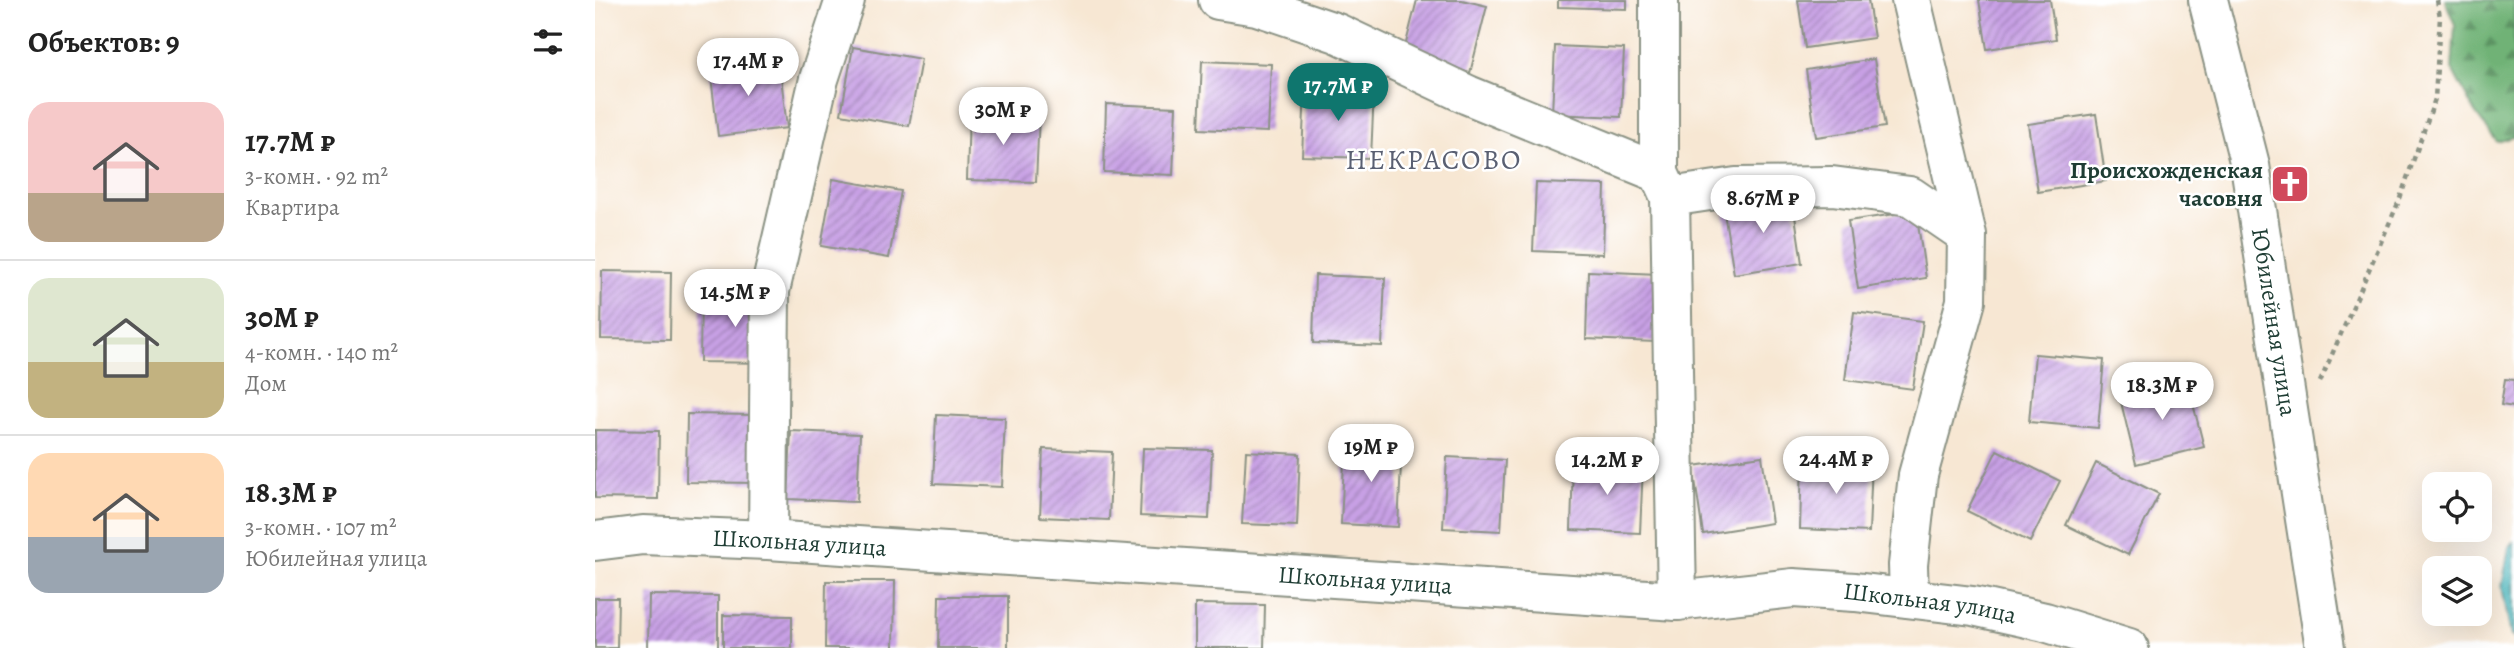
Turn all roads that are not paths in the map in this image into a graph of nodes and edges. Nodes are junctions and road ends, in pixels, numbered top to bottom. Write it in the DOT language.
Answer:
graph roads {
  1 [pos="845,0"];
  2 [pos="1218,0"];
  3 [pos="1659,0"];
  4 [pos="1910,0"];
  5 [pos="2208,0"];
  6 [pos="1665,185"];
  7 [pos="1967,235"];
  8 [pos="768,540"];
  9 [pos="595,541"];
  10 [pos="1909,598"];
  11 [pos="1677,601"];
  12 [pos="2129,648"];
  13 [pos="2325,648"];
  1 -- 8 [label="street"];
  2 -- 6 [label="street"];
  3 -- 6 [label="street"];
  4 -- 7 [label="street"];
  5 -- 13 [label="street, Юбилейная улица"];
  6 -- 7 [label="street"];
  6 -- 11 [label="street"];
  7 -- 10 [label="street"];
  8 -- 9 [label="street, Школьная улица"];
  8 -- 11 [label="street, Школьная улица"];
  10 -- 11 [label="street, Школьная улица"];
  10 -- 12 [label="street, Школьная улица"];
}
